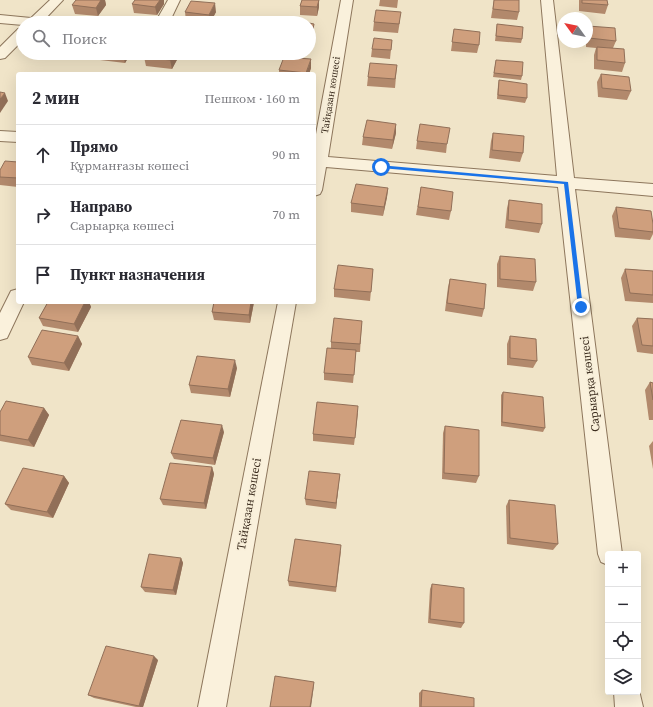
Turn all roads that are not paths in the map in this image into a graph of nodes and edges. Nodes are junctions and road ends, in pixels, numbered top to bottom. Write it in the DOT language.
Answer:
graph roads {
  1 [pos="57,0"];
  2 [pos="174,0"];
  3 [pos="347,0"];
  4 [pos="546,0"];
  5 [pos="40,16"];
  6 [pos="166,16"];
  7 [pos="0,20"];
  8 [pos="16,21"];
  9 [pos="16,39"];
  10 [pos="0,55"];
  11 [pos="0,136"];
  12 [pos="16,137"];
  13 [pos="317,161"];
  14 [pos="566,183"];
  15 [pos="653,190"];
  16 [pos="16,300"];
  17 [pos="286,304"];
  18 [pos="0,332"];
  19 [pos="610,551"];
  20 [pos="627,695"];
  21 [pos="212,707"];
  22 [pos="628,707"];
  1 -- 5 [label="street"];
  2 -- 6 [label="street"];
  3 -- 13 [label="street, Тайқазан көшесі"];
  4 -- 14 [label="street, Сарыарқа көшесі"];
  7 -- 8 [label="street"];
  9 -- 10 [label="street"];
  11 -- 12 [label="street"];
  13 -- 14 [label="street"];
  14 -- 15 [label="street"];
  14 -- 19 [label="street, Сарыарқа көшесі"];
  16 -- 18 [label="street"];
  17 -- 21 [label="street, Тайқазан көшесі"];
  20 -- 22 [label="street"];
}
